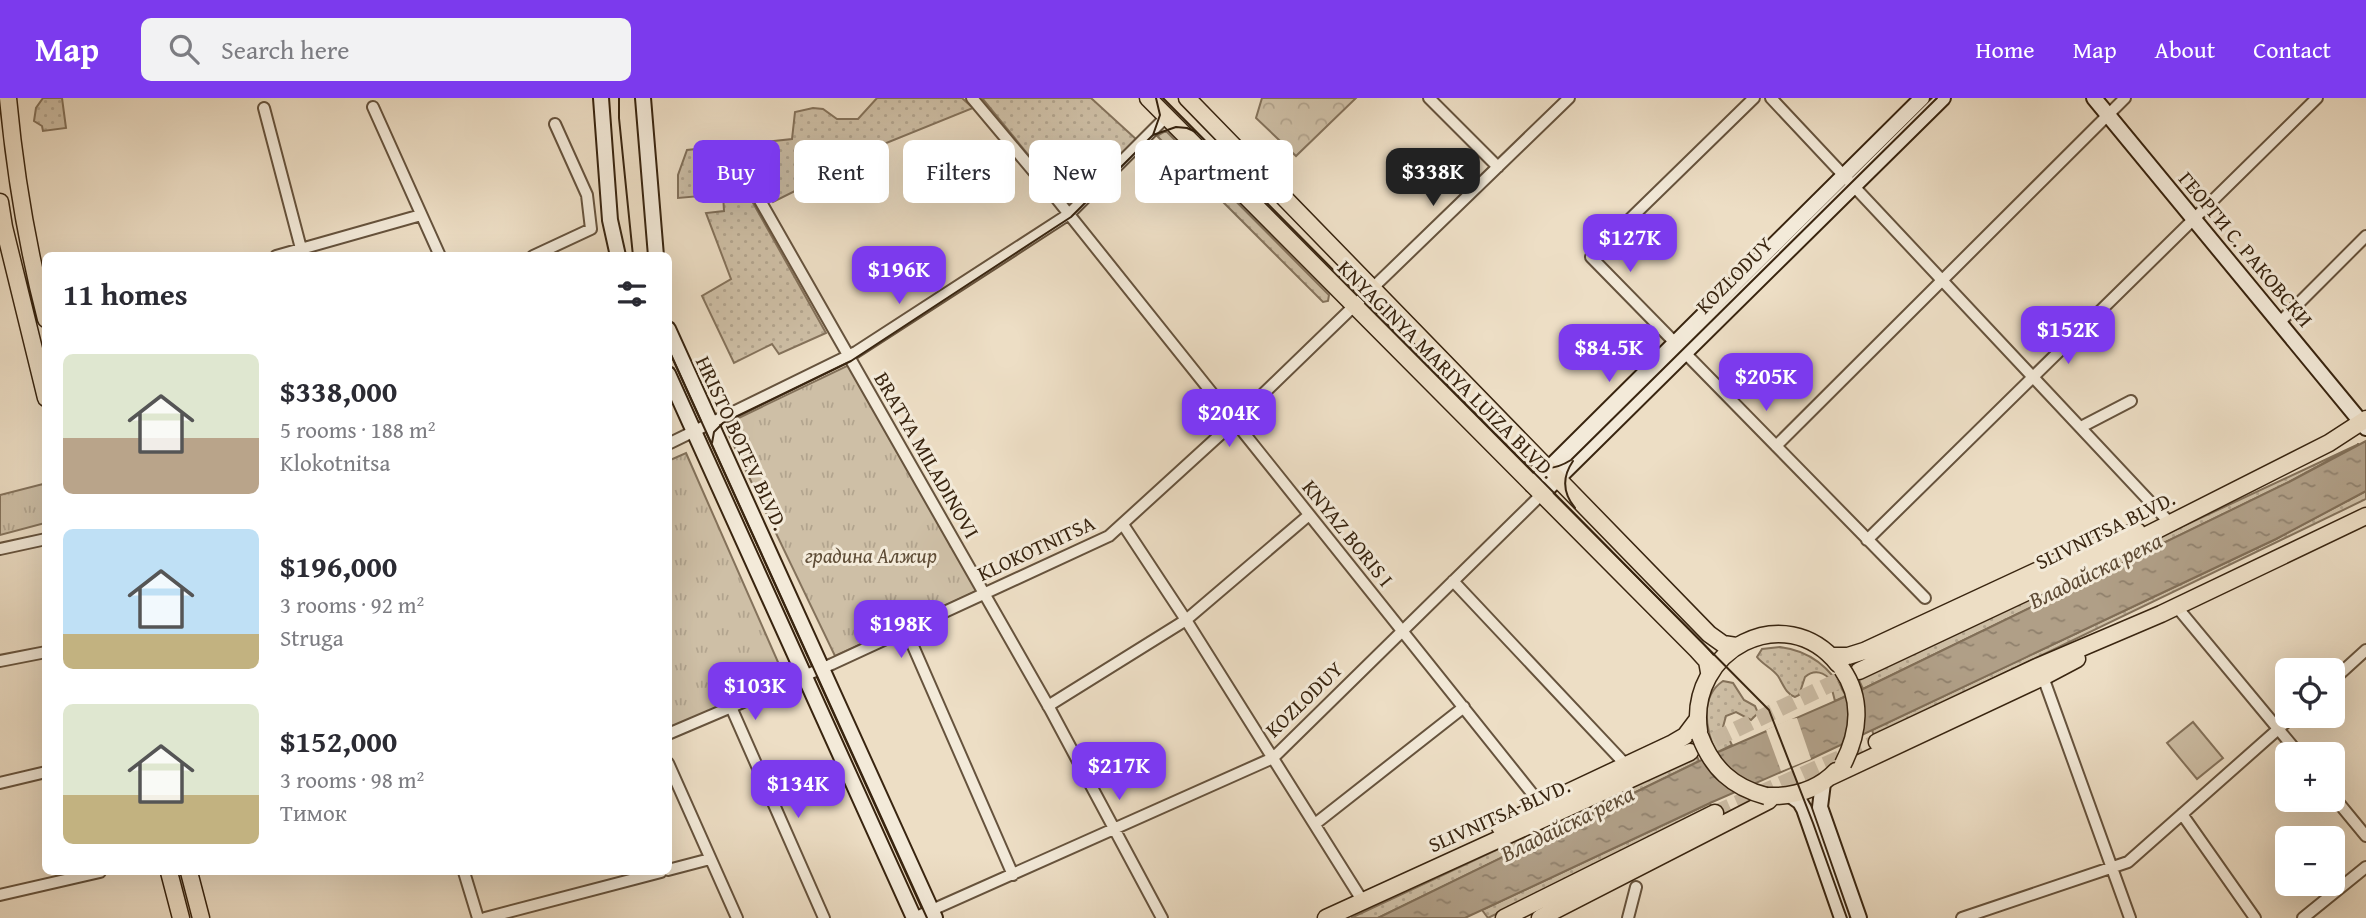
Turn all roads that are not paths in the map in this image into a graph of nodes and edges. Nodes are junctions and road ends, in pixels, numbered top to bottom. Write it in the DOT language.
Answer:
graph roads {
  1 [pos="8,98"];
  2 [pos="601,98"];
  3 [pos="643,98"];
  4 [pos="972,98"];
  5 [pos="1148,98"];
  6 [pos="1187,98"];
  7 [pos="1429,98"];
  8 [pos="1569,98"];
  9 [pos="1755,98"];
  10 [pos="1772,98"];
  11 [pos="1922,98"];
  12 [pos="1943,98"];
  13 [pos="2094,98"];
  14 [pos="2125,98"];
  15 [pos="2317,98"];
  16 [pos="373,107"];
  17 [pos="264,108"];
  18 [pos="2108,115"];
  19 [pos="1166,117"];
  20 [pos="555,124"];
  21 [pos="1498,167"];
  22 [pos="1849,181"];
  23 [pos="0,202"];
  24 [pos="761,203"];
  25 [pos="1069,214"];
  26 [pos="421,215"];
  27 [pos="2194,219"];
  28 [pos="2,227"];
  29 [pos="2366,236"];
  30 [pos="302,252"];
  31 [pos="438,252"];
  32 [pos="542,252"];
  33 [pos="617,252"];
  34 [pos="656,252"];
  35 [pos="1942,280"];
  36 [pos="1372,288"];
  37 [pos="42,304"];
  38 [pos="1354,305"];
  39 [pos="2280,322"];
  40 [pos="672,339"];
  41 [pos="1680,348"];
  42 [pos="850,359"];
  43 [pos="2035,377"];
  44 [pos="42,382"];
  45 [pos="672,382"];
  46 [pos="2131,401"];
  47 [pos="1234,422"];
  48 [pos="2365,423"];
  49 [pos="711,425"];
  50 [pos="2081,427"];
  51 [pos="696,432"];
  52 [pos="672,442"];
  53 [pos="1776,446"];
  54 [pos="1553,474"];
  55 [pos="1537,489"];
  56 [pos="1309,515"];
  57 [pos="2366,516"];
  58 [pos="2169,522"];
  59 [pos="1124,526"];
  60 [pos="42,540"];
  61 [pos="1867,540"];
  62 [pos="0,549"];
  63 [pos="1453,581"];
  64 [pos="984,593"];
  65 [pos="1925,598"];
  66 [pos="2176,606"];
  67 [pos="2161,614"];
  68 [pos="1186,620"];
  69 [pos="906,630"];
  70 [pos="1404,631"];
  71 [pos="1736,646"];
  72 [pos="2366,650"];
  73 [pos="42,653"];
  74 [pos="0,661"];
  75 [pos="1837,663"];
  76 [pos="821,668"];
  77 [pos="2345,669"];
  78 [pos="1859,671"];
  79 [pos="1710,672"];
  80 [pos="805,675"];
  81 [pos="2043,677"];
  82 [pos="1048,706"];
  83 [pos="731,707"];
  84 [pos="1464,707"];
  85 [pos="1699,728"];
  86 [pos="2278,729"];
  87 [pos="672,732"];
  88 [pos="1877,742"];
  89 [pos="2289,742"];
  90 [pos="1690,752"];
  91 [pos="1273,758"];
  92 [pos="1626,765"];
  93 [pos="672,772"];
  94 [pos="42,773"];
  95 [pos="1827,780"];
  96 [pos="0,783"];
  97 [pos="1790,795"];
  98 [pos="1770,796"];
  99 [pos="1535,797"];
  100 [pos="2345,811"];
  101 [pos="1715,813"];
  102 [pos="2182,814"];
  103 [pos="1315,824"];
  104 [pos="1116,829"];
  105 [pos="2366,836"];
  106 [pos="710,859"];
  107 [pos="2112,867"];
  108 [pos="2366,867"];
  109 [pos="672,869"];
  110 [pos="87,875"];
  111 [pos="170,875"];
  112 [pos="190,875"];
  113 [pos="465,875"];
  114 [pos="650,875"];
  115 [pos="1013,875"];
  116 [pos="1636,887"];
  117 [pos="0,895"];
  118 [pos="1362,900"];
  119 [pos="933,914"];
  120 [pos="181,918"];
  121 [pos="201,918"];
  122 [pos="478,918"];
  123 [pos="485,918"];
  124 [pos="737,918"];
  125 [pos="824,918"];
  126 [pos="914,918"];
  127 [pos="1163,918"];
  128 [pos="1326,918"];
  129 [pos="1504,918"];
  130 [pos="1540,918"];
  131 [pos="1628,918"];
  132 [pos="1842,918"];
  133 [pos="1859,918"];
  134 [pos="1962,918"];
  135 [pos="2130,918"];
  136 [pos="2255,918"];
  137 [pos="2303,918"];
  1 -- 37 [label="main road"];
  2 -- 33 [label="main road"];
  3 -- 34 [label="main road"];
  4 -- 25 [label="street, KNYAZ BORIS I"];
  5 -- 19 [label="main road, KNYAGINYA MARIYA LUIZA BLVD."];
  6 -- 36 [label="main road, KNYAGINYA MARIYA LUIZA BLVD."];
  7 -- 21 [label="street"];
  8 -- 21 [label="street, KLOKOTNITSA"];
  9 -- 41 [label="street"];
  10 -- 22 [label="street"];
  11 -- 22 [label="main road, KOZLODUY"];
  12 -- 22 [label="main road, KOZLODUY"];
  13 -- 18 [label="main road, ГЕОРГИ С. РАКОВСКИ"];
  14 -- 18 [label="street"];
  15 -- 27 [label="street"];
  16 -- 26 [label="street"];
  17 -- 30 [label="street"];
  18 -- 27 [label="main road, ГЕОРГИ С. РАКОВСКИ"];
  18 -- 35 [label="street"];
  19 -- 25 [label="street"];
  19 -- 38 [label="main road, KNYAGINYA MARIYA LUIZA BLVD."];
  20 -- 32 [label="street"];
  21 -- 36 [label="street, KLOKOTNITSA"];
  22 -- 35 [label="street"];
  22 -- 41 [label="main road, KOZLODUY"];
  23 -- 28 [label="main road"];
  24 -- 42 [label="street, BRATYA MILADINOVI"];
  25 -- 42 [label="street"];
  25 -- 47 [label="street, KNYAZ BORIS I"];
  26 -- 30 [label="street"];
  26 -- 31 [label="street"];
  27 -- 39 [label="main road, ГЕОРГИ С. РАКОВСКИ"];
  27 -- 43 [label="street"];
  28 -- 44 [label="main road"];
  29 -- 39 [label="street"];
  35 -- 43 [label="street"];
  35 -- 53 [label="street"];
  36 -- 38 [label="street, KLOKOTNITSA"];
  36 -- 54 [label="main road, KNYAGINYA MARIYA LUIZA BLVD."];
  38 -- 47 [label="street, KLOKOTNITSA"];
  38 -- 55 [label="main road, KNYAGINYA MARIYA LUIZA BLVD."];
  39 -- 48 [label="main road, ГЕОРГИ С. РАКОВСКИ"];
  40 -- 49 [label="main road, HRISTO BOTEV BLVD."];
  41 -- 53 [label="street"];
  41 -- 54 [label="main road, KOZLODUY"];
  42 -- 49 [label="street"];
  42 -- 64 [label="street, BRATYA MILADINOVI"];
  43 -- 50 [label="street"];
  43 -- 61 [label="street"];
  45 -- 51 [label="main road, HRISTO BOTEV BLVD."];
  46 -- 50 [label="street"];
  47 -- 56 [label="street, KNYAZ BORIS I"];
  47 -- 59 [label="street, KLOKOTNITSA"];
  48 -- 58 [label="main road, SLIVNITSA BLVD."];
  49 -- 51 [label="street"];
  49 -- 76 [label="main road, HRISTO BOTEV BLVD."];
  50 -- 58 [label="street"];
  51 -- 52 [label="street"];
  51 -- 80 [label="main road, HRISTO BOTEV BLVD."];
  53 -- 61 [label="street"];
  54 -- 55 [label="main road, KOZLODUY"];
  54 -- 71 [label="main road, KNYAGINYA MARIYA LUIZA BLVD."];
  55 -- 63 [label="street, KOZLODUY"];
  55 -- 79 [label="main road, KNYAGINYA MARIYA LUIZA BLVD."];
  56 -- 68 [label="street"];
  56 -- 70 [label="street, KNYAZ BORIS I"];
  57 -- 66 [label="main road"];
  58 -- 75 [label="main road"];
  58 -- 78 [label="main road, SLIVNITSA BLVD."];
  59 -- 64 [label="street, KLOKOTNITSA"];
  59 -- 68 [label="street"];
  60 -- 62 [label="street"];
  61 -- 65 [label="street"];
  63 -- 70 [label="street, KOZLODUY"];
  63 -- 92 [label="street"];
  64 -- 69 [label="street, KLOKOTNITSA"];
  64 -- 82 [label="street, BRATYA MILADINOVI"];
  66 -- 67 [label="main road"];
  66 -- 86 [label="street"];
  67 -- 81 [label="main road"];
  67 -- 88 [label="main road"];
  68 -- 82 [label="street"];
  68 -- 91 [label="street"];
  69 -- 76 [label="street, KLOKOTNITSA"];
  69 -- 115 [label="street"];
  70 -- 84 [label="street, KNYAZ BORIS I"];
  70 -- 91 [label="street, KOZLODUY"];
  71 -- 75 [label="main road"];
  71 -- 79 [label="main road"];
  72 -- 77 [label="street"];
  73 -- 74 [label="street"];
  75 -- 95 [label="main road, bridge"];
  76 -- 80 [label="street, KLOKOTNITSA"];
  76 -- 119 [label="main road, HRISTO BOTEV BLVD."];
  79 -- 85 [label="main road"];
  80 -- 83 [label="street, KLOKOTNITSA"];
  80 -- 126 [label="main road, HRISTO BOTEV BLVD."];
  81 -- 95 [label="main road"];
  81 -- 107 [label="street"];
  82 -- 104 [label="street, BRATYA MILADINOVI"];
  83 -- 87 [label="street, KLOKOTNITSA"];
  83 -- 125 [label="street"];
  84 -- 99 [label="street, KNYAZ BORIS I"];
  84 -- 103 [label="street"];
  85 -- 92 [label="main road"];
  85 -- 98 [label="main road, bridge"];
  86 -- 89 [label="street"];
  86 -- 102 [label="street"];
  90 -- 118 [label="main road, SLIVNITSA BLVD."];
  91 -- 103 [label="street"];
  91 -- 104 [label="street, KOZLODUY"];
  92 -- 118 [label="main road"];
  93 -- 106 [label="street"];
  94 -- 96 [label="street"];
  95 -- 97 [label="main road"];
  95 -- 133 [label="main road"];
  97 -- 98 [label="main road"];
  97 -- 132 [label="main road"];
  98 -- 130 [label="main road"];
  100 -- 105 [label="street"];
  101 -- 129 [label="main road"];
  102 -- 107 [label="street"];
  102 -- 136 [label="street"];
  103 -- 118 [label="street"];
  104 -- 115 [label="street, KOZLODUY"];
  104 -- 127 [label="street, BRATYA MILADINOVI"];
  106 -- 109 [label="street"];
  106 -- 124 [label="street"];
  107 -- 134 [label="street"];
  107 -- 135 [label="street"];
  108 -- 137 [label="street"];
  110 -- 117 [label="street"];
  111 -- 120 [label="main road"];
  112 -- 121 [label="main road"];
  113 -- 122 [label="street"];
  114 -- 123 [label="street"];
  115 -- 119 [label="street, KOZLODUY"];
  116 -- 131 [label="street"];
  118 -- 128 [label="main road, SLIVNITSA BLVD."];
  119 -- 126 [label="street, KOZLODUY"];
}
